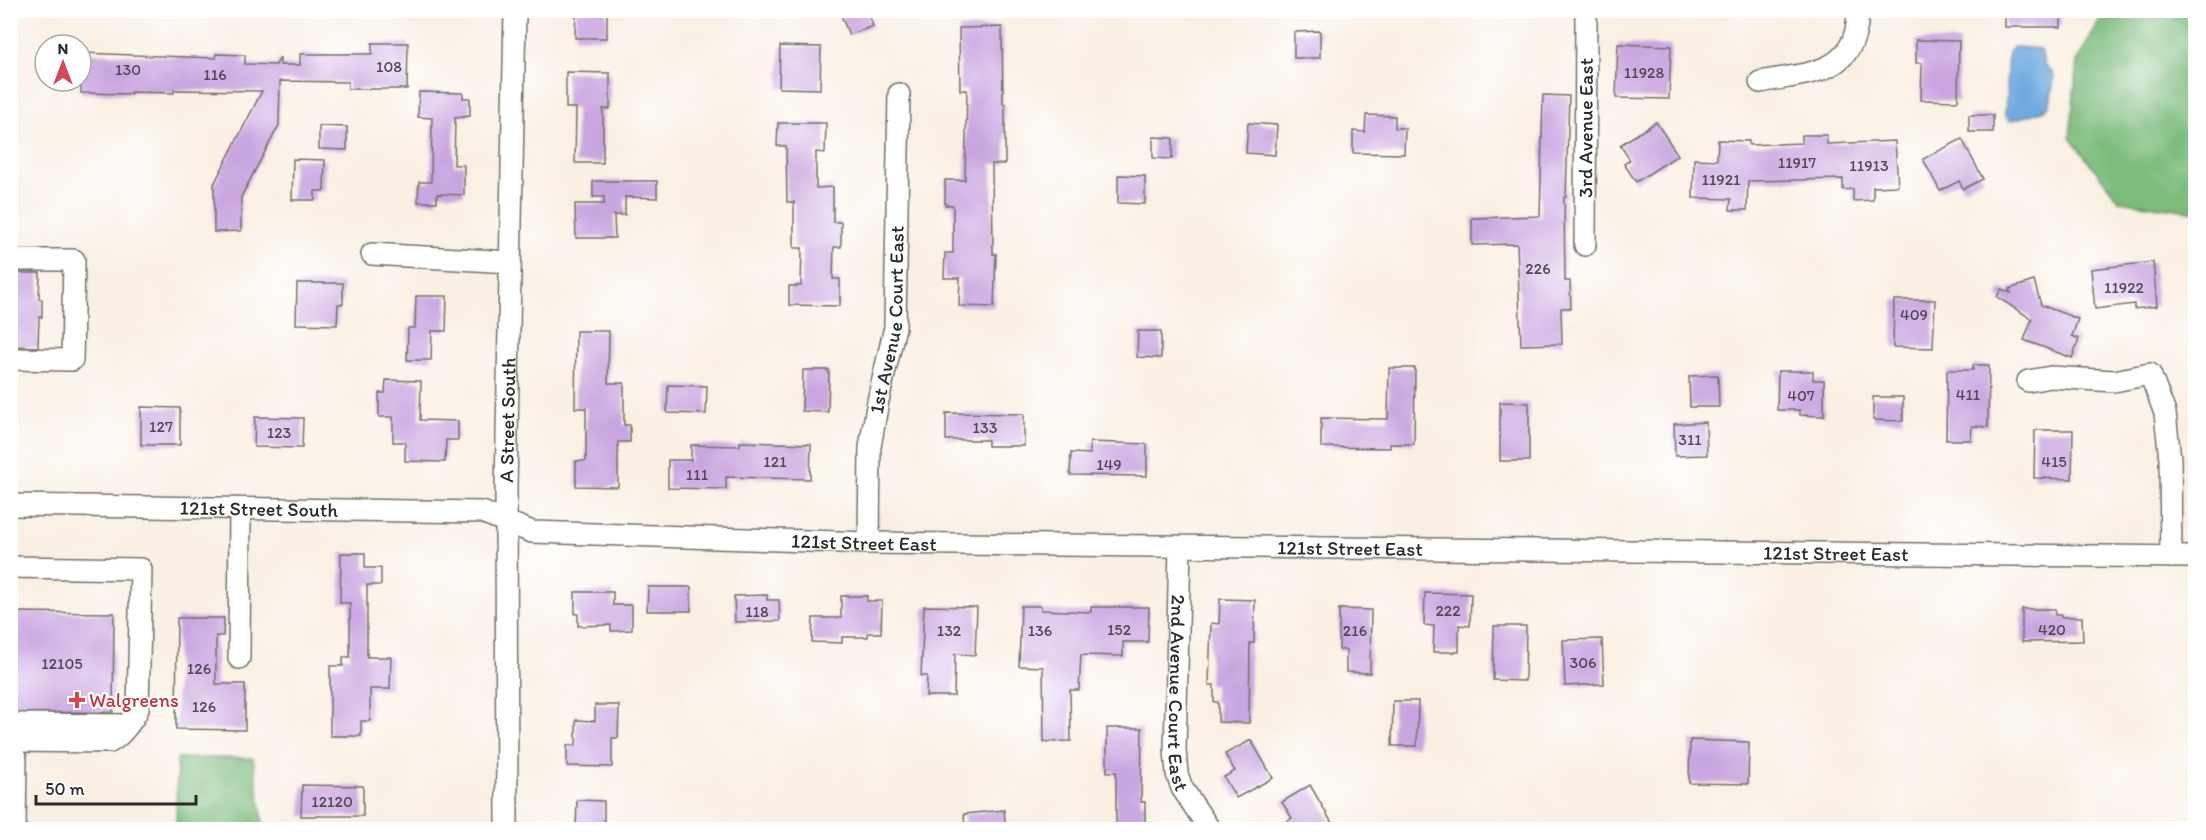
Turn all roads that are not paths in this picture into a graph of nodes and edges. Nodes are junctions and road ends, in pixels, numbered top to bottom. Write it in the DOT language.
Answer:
graph roads {
  1 [pos="514,10"];
  2 [pos="1586,10"];
  3 [pos="1858,10"];
  4 [pos="1760,82"];
  5 [pos="899,94"];
  6 [pos="1585,245"];
  7 [pos="372,254"];
  8 [pos="10,260"];
  9 [pos="510,262"];
  10 [pos="10,359"];
  11 [pos="2028,381"];
  12 [pos="10,505"];
  13 [pos="240,509"];
  14 [pos="506,522"];
  15 [pos="869,543"];
  16 [pos="1180,547"];
  17 [pos="2171,557"];
  18 [pos="2196,557"];
  19 [pos="10,567"];
  20 [pos="239,658"];
  21 [pos="127,725"];
  22 [pos="10,731"];
  23 [pos="10,741"];
  24 [pos="10,759"];
  25 [pos="15,830"];
  26 [pos="507,830"];
  27 [pos="1210,830"];
  1 -- 9 [label="street, A Street South"];
  2 -- 6 [label="street, 3rd Avenue East"];
  3 -- 4 [label="street"];
  5 -- 15 [label="street, 1st Avenue Court East"];
  7 -- 9 [label="street"];
  8 -- 10 [label="street"];
  9 -- 14 [label="street, A Street South"];
  11 -- 17 [label="street"];
  12 -- 13 [label="street, 121st Street South"];
  13 -- 14 [label="street, 121st Street South"];
  13 -- 20 [label="street"];
  14 -- 15 [label="street, 121st Street East"];
  14 -- 26 [label="street, A Street South"];
  15 -- 16 [label="street, 121st Street East"];
  16 -- 17 [label="street, 121st Street East"];
  16 -- 27 [label="street, 2nd Avenue Court East"];
  17 -- 18 [label="street, 121st Street East"];
  19 -- 21 [label="street"];
  21 -- 22 [label="street"];
  21 -- 23 [label="street"];
  24 -- 25 [label="street"];
}
